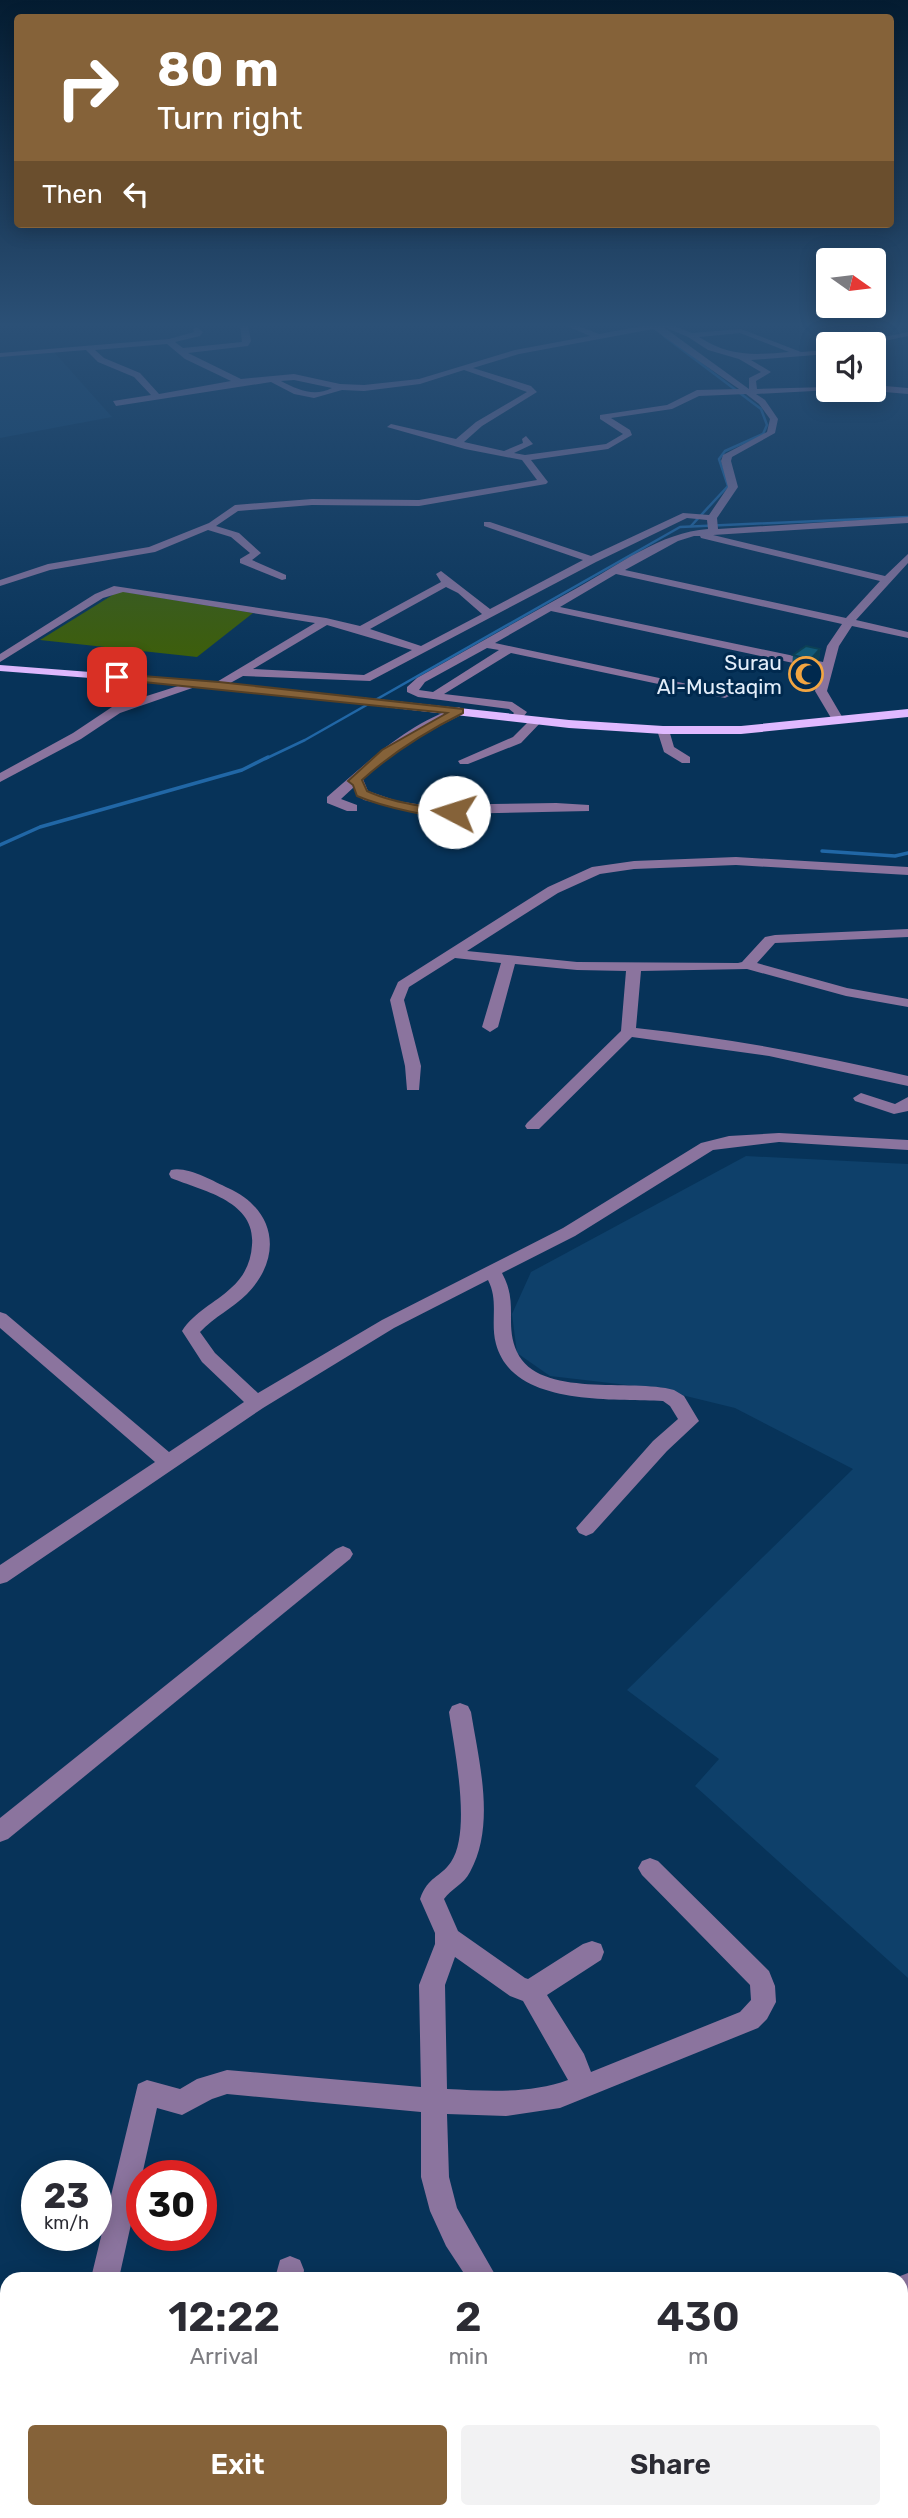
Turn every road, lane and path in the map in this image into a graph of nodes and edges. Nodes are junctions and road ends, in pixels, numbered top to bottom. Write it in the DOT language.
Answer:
graph roads {
  1 [pos="459,443"];
  2 [pos="527,443"];
  3 [pos="614,443"];
  4 [pos="753,443"];
  5 [pos="507,453"];
  6 [pos="525,458"];
  7 [pos="908,520"];
  8 [pos="711,523"];
  9 [pos="487,524"];
  10 [pos="208,527"];
  11 [pos="693,533"];
  12 [pos="908,557"];
  13 [pos="592,560"];
  14 [pos="615,571"];
  15 [pos="282,577"];
  16 [pos="885,579"];
  17 [pos="0,583"];
  18 [pos="551,608"];
  19 [pos="489,614"];
  20 [pos="326,621"];
  21 [pos="849,621"];
  22 [pos="360,630"];
  23 [pos="908,635"];
  24 [pos="485,644"];
  25 [pos="509,649"];
  26 [pos="423,650"];
  27 [pos="0,659"];
  28 [pos="825,666"];
  29 [pos="0,668"];
  30 [pos="241,672"];
  31 [pos="197,683"];
  32 [pos="219,685"];
  33 [pos="725,695"];
  34 [pos="437,697"];
  35 [pos="459,711"];
  36 [pos="908,713"];
  37 [pos="516,718"];
  38 [pos="537,720"];
  39 [pos="838,720"];
  40 [pos="663,730"];
  41 [pos="686,760"];
  42 [pos="464,761"];
  43 [pos="0,778"];
  44 [pos="354,781"];
  45 [pos="352,808"];
  46 [pos="584,808"];
  47 [pos="908,871"];
  48 [pos="908,933"];
  49 [pos="455,954"];
  50 [pos="509,961"];
  51 [pos="747,965"];
  52 [pos="634,967"];
  53 [pos="908,1003"];
  54 [pos="490,1027"];
  55 [pos="628,1032"];
  56 [pos="908,1081"];
  57 [pos="413,1087"];
  58 [pos="862,1098"];
  59 [pos="908,1102"];
  60 [pos="533,1126"];
  61 [pos="908,1145"];
  62 [pos="177,1174"];
  63 [pos="492,1272"];
  64 [pos="0,1318"];
  65 [pos="256,1403"];
  66 [pos="168,1462"];
  67 [pos="586,1528"];
  68 [pos="343,1554"];
  69 [pos="0,1576"];
  70 [pos="460,1712"];
  71 [pos="0,1832"];
  72 [pos="650,1868"];
  73 [pos="447,1937"];
  74 [pos="592,1952"];
  75 [pos="531,1991"];
  76 [pos="584,2087"];
  77 [pos="433,2102"];
  78 [pos="106,2272"];
  79 [pos="479,2272"];
  1 -- 5 [label="street"];
  2 -- 5 [label="street"];
  3 -- 6 [label="street"];
  4 -- 8 [label="street"];
  5 -- 6 [label="street"];
  6 -- 10 [label="street"];
  7 -- 8 [label="street"];
  8 -- 11 [label="street"];
  8 -- 13 [label="street"];
  9 -- 13 [label="street"];
  10 -- 15 [label="street"];
  10 -- 17 [label="street"];
  11 -- 14 [label="street"];
  11 -- 16 [label="street"];
  12 -- 16 [label="street"];
  13 -- 19 [label="street"];
  14 -- 18 [label="street"];
  14 -- 21 [label="street"];
  16 -- 21 [label="street"];
  18 -- 24 [label="street"];
  18 -- 28 [label="street"];
  19 -- 22 [label="street"];
  19 -- 26 [label="street"];
  20 -- 22 [label="street"];
  20 -- 27 [label="street"];
  20 -- 30 [label="street"];
  21 -- 23 [label="street"];
  21 -- 28 [label="street"];
  22 -- 26 [label="street"];
  24 -- 25 [label="street"];
  24 -- 34 [label="street"];
  25 -- 33 [label="street"];
  25 -- 34 [label="street"];
  26 -- 30 [label="street"];
  28 -- 39 [label="street"];
  29 -- 31 [label="main road"];
  30 -- 32 [label="street"];
  31 -- 32 [label="main road"];
  31 -- 43 [label="street"];
  32 -- 35 [label="main road"];
  34 -- 37 [label="street"];
  35 -- 37 [label="main road"];
  35 -- 44 [label="street"];
  36 -- 39 [label="main road"];
  37 -- 38 [label="main road"];
  38 -- 40 [label="main road"];
  38 -- 42 [label="street"];
  39 -- 40 [label="main road"];
  40 -- 41 [label="street"];
  44 -- 45 [label="street"];
  44 -- 46 [label="street"];
  47 -- 49 [label="street"];
  48 -- 51 [label="street"];
  49 -- 50 [label="street"];
  49 -- 57 [label="street"];
  50 -- 52 [label="street"];
  50 -- 54 [label="street"];
  51 -- 52 [label="street"];
  51 -- 53 [label="street"];
  52 -- 55 [label="street"];
  55 -- 56 [label="street"];
  55 -- 60 [label="street"];
  58 -- 59 [label="street"];
  61 -- 63 [label="street"];
  62 -- 65 [label="street"];
  63 -- 65 [label="street"];
  63 -- 67 [label="street"];
  64 -- 66 [label="street"];
  65 -- 66 [label="street"];
  66 -- 69 [label="street"];
  68 -- 71 [label="street"];
  70 -- 73 [label="street"];
  72 -- 76 [label="street"];
  73 -- 75 [label="street"];
  73 -- 77 [label="street"];
  74 -- 75 [label="street"];
  75 -- 76 [label="street"];
  76 -- 77 [label="street"];
  77 -- 78 [label="street"];
  77 -- 79 [label="street"];
}
